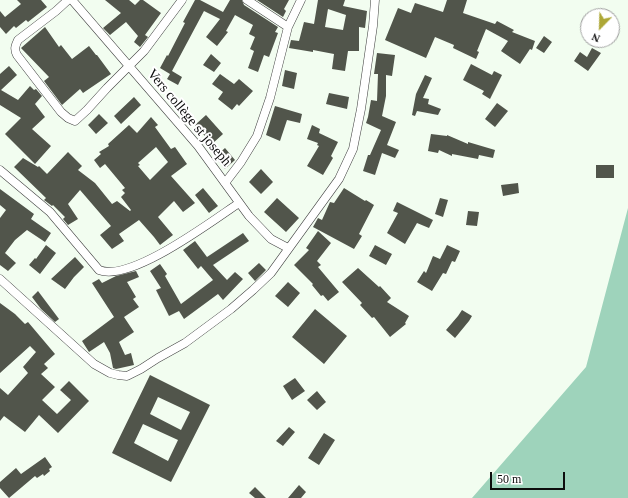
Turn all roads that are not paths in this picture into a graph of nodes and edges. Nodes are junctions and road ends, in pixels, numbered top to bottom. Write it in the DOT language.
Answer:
graph roads {
  1 [pos="68,0"];
  2 [pos="72,0"];
  3 [pos="182,0"];
  4 [pos="247,0"];
  5 [pos="301,0"];
  6 [pos="375,0"];
  7 [pos="288,27"];
  8 [pos="129,67"];
  9 [pos="0,170"];
  10 [pos="225,182"];
  11 [pos="239,204"];
  12 [pos="288,248"];
  13 [pos="0,279"];
  1 -- 8 [label="street"];
  2 -- 8 [label="street, Vers collège st joseph"];
  3 -- 8 [label="street"];
  4 -- 7 [label="street"];
  5 -- 7 [label="street"];
  6 -- 12 [label="street"];
  7 -- 10 [label="street"];
  8 -- 10 [label="street, Vers collège st joseph"];
  9 -- 11 [label="street"];
  10 -- 11 [label="street, Vers collège st joseph"];
  11 -- 12 [label="street, Vers collège st joseph"];
  12 -- 13 [label="street"];
}
